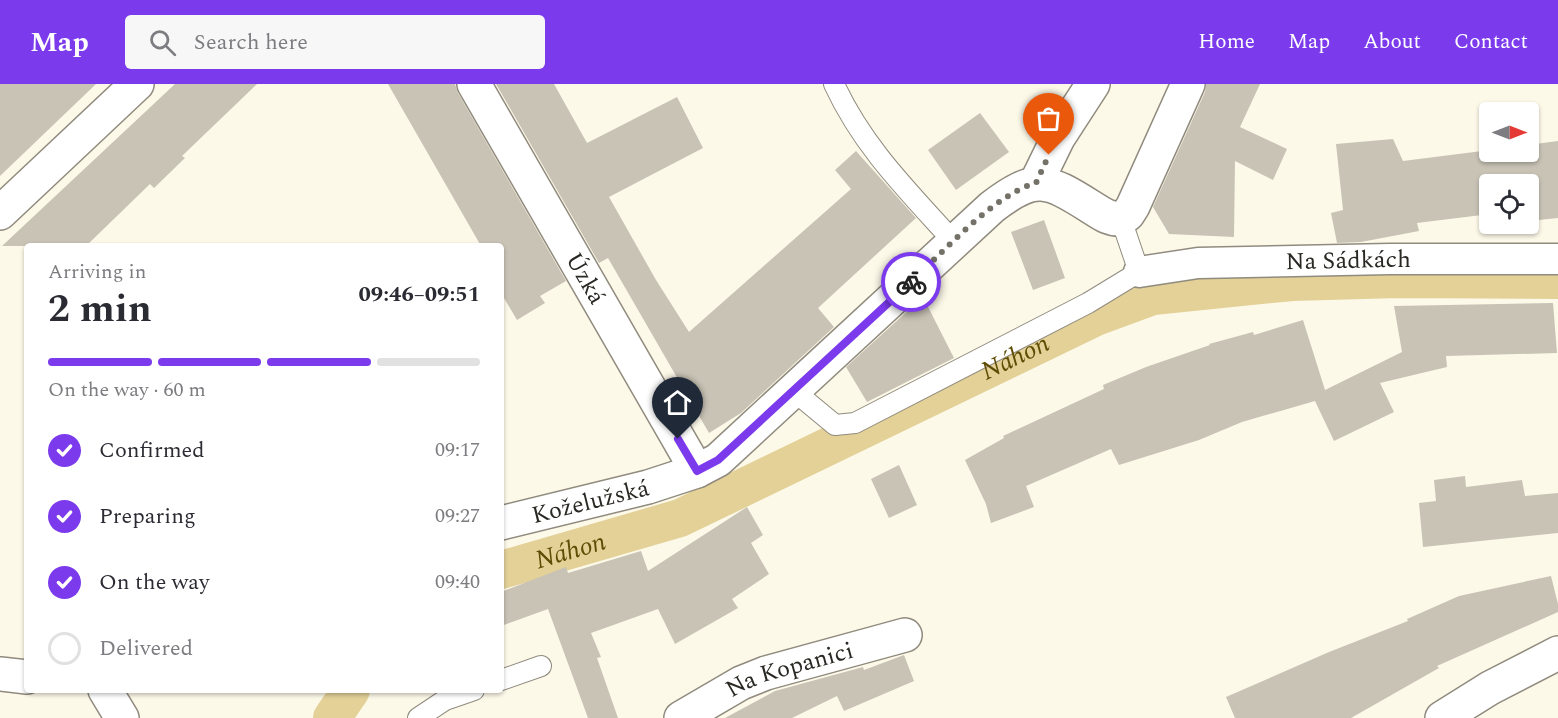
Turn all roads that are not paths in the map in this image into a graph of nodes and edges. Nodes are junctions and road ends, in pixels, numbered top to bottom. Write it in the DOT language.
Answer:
graph roads {
  1 [pos="137,84"];
  2 [pos="474,84"];
  3 [pos="834,84"];
  4 [pos="1093,84"];
  5 [pos="1188,84"];
  6 [pos="1036,183"];
  7 [pos="0,213"];
  8 [pos="1121,219"];
  9 [pos="954,242"];
  10 [pos="1558,259"];
  11 [pos="1139,272"];
  12 [pos="794,392"];
  13 [pos="697,471"];
  14 [pos="504,522"];
  15 [pos="905,634"];
  16 [pos="1558,653"];
  17 [pos="541,666"];
  18 [pos="0,674"];
  19 [pos="24,677"];
  20 [pos="504,679"];
  21 [pos="107,693"];
  22 [pos="465,693"];
  23 [pos="122,718"];
  24 [pos="418,718"];
  25 [pos="681,718"];
  26 [pos="1442,718"];
  1 -- 7 [label="street"];
  2 -- 13 [label="street, Úzká"];
  3 -- 9 [label="lane"];
  4 -- 6 [label="street"];
  5 -- 8 [label="street"];
  6 -- 8 [label="street"];
  6 -- 9 [label="street, Koželužská"];
  8 -- 11 [label="lane"];
  9 -- 12 [label="street, Koželužská"];
  10 -- 11 [label="street, Na Sádkách"];
  11 -- 12 [label="lane"];
  12 -- 13 [label="street, Koželužská"];
  13 -- 14 [label="street, Koželužská"];
  15 -- 25 [label="street, Na Kopanici"];
  16 -- 26 [label="street"];
  17 -- 20 [label="lane"];
  18 -- 19 [label="street"];
  21 -- 23 [label="street"];
  22 -- 24 [label="lane"];
}
